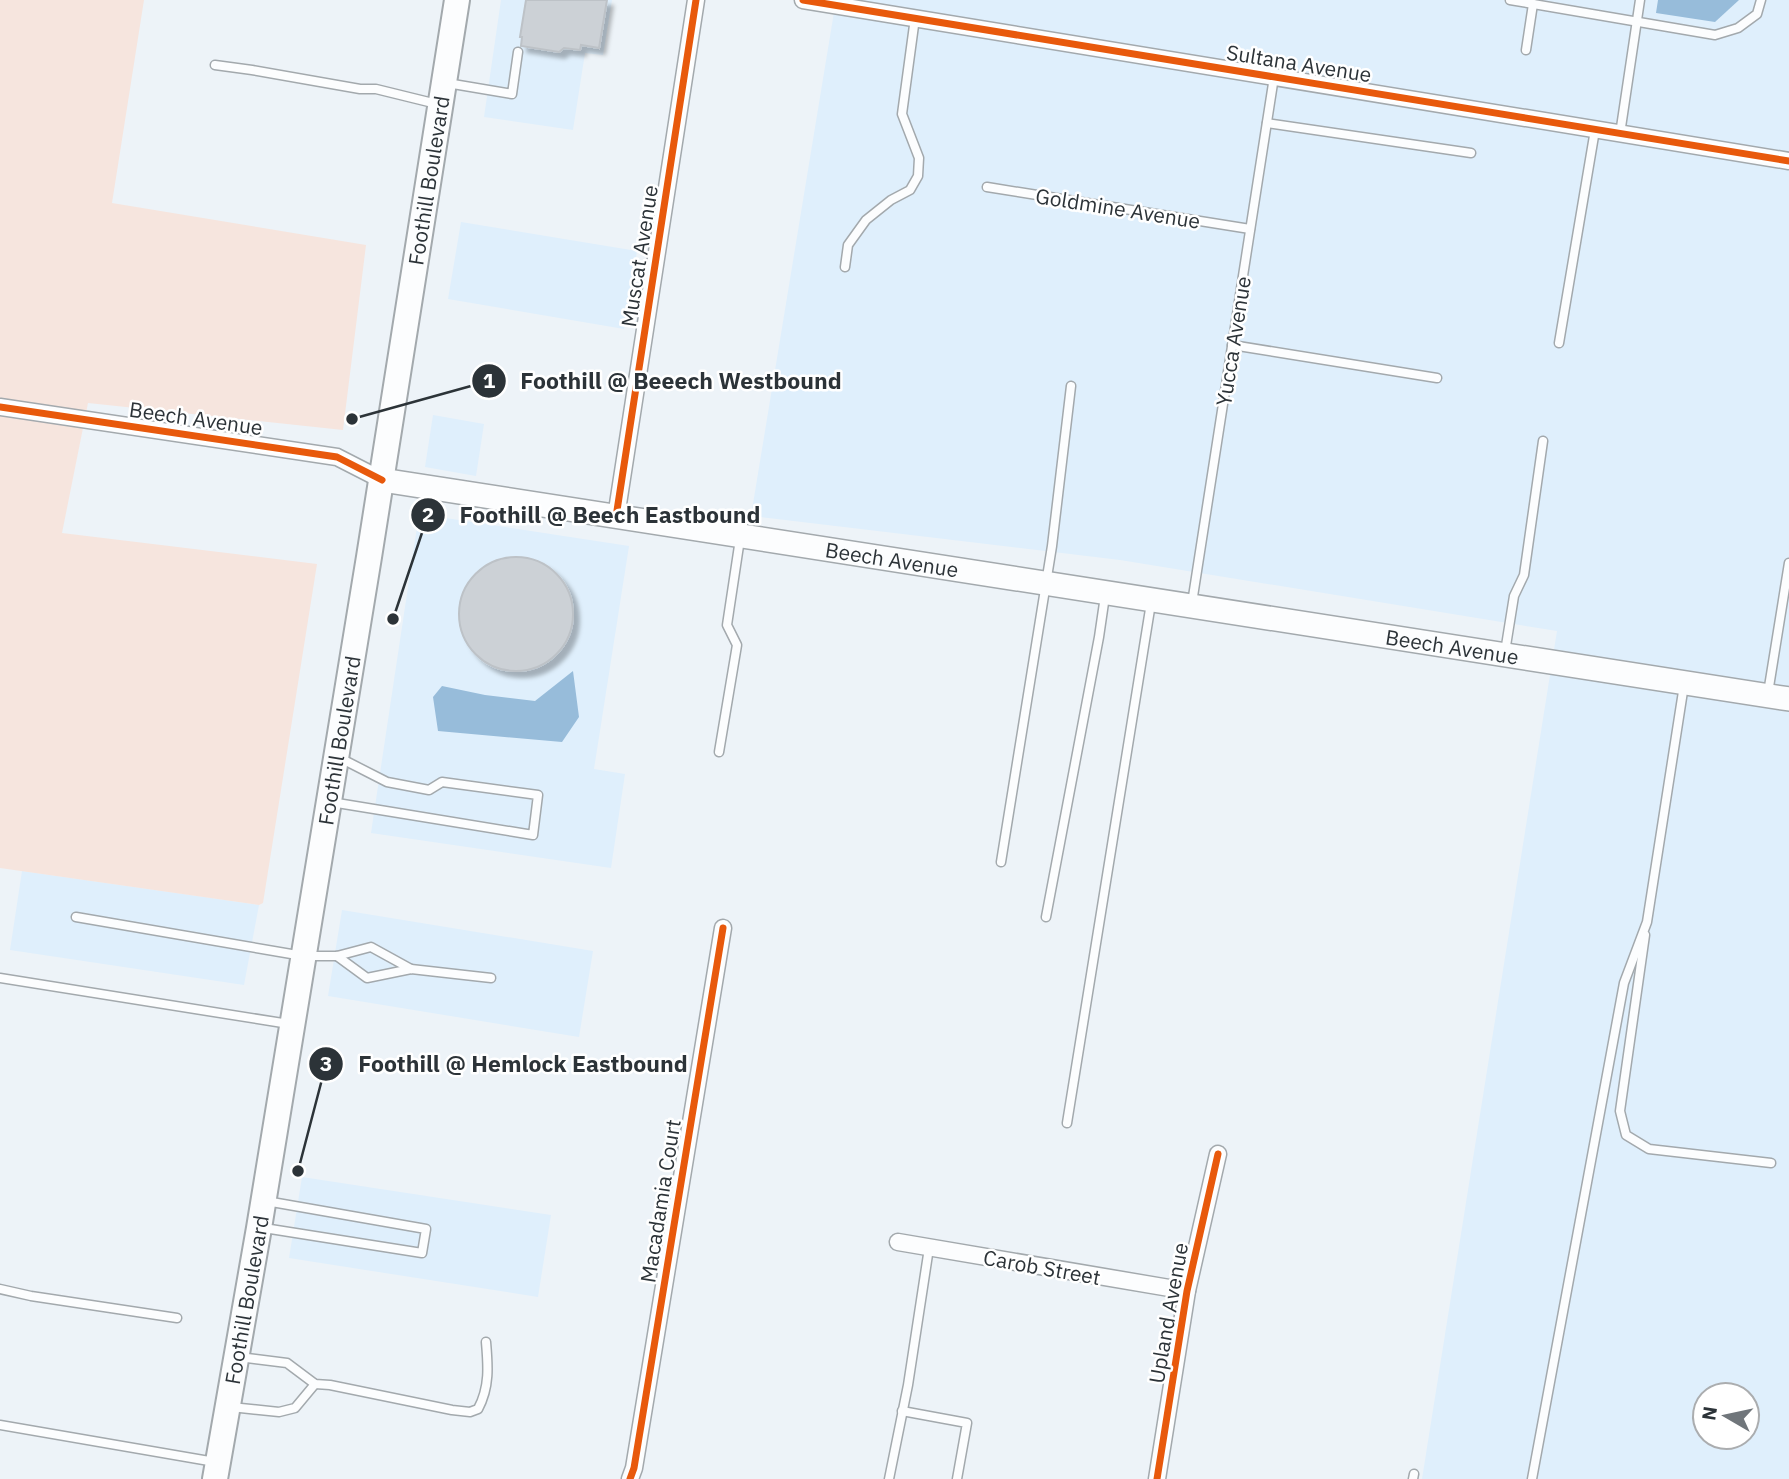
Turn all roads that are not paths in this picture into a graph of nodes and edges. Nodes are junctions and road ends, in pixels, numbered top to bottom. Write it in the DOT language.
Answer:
graph roads {
  1 [pos="457,0"];
  2 [pos="696,0"];
  3 [pos="803,0"];
  4 [pos="1510,0"];
  5 [pos="1640,0"];
  6 [pos="1761,0"];
  7 [pos="1533,4"];
  8 [pos="915,18"];
  9 [pos="1637,21"];
  10 [pos="1526,50"];
  11 [pos="518,52"];
  12 [pos="215,65"];
  13 [pos="1274,77"];
  14 [pos="442,94"];
  15 [pos="1267,123"];
  16 [pos="1595,130"];
  17 [pos="1620,134"];
  18 [pos="1471,153"];
  19 [pos="1789,161"];
  20 [pos="987,187"];
  21 [pos="1250,229"];
  22 [pos="845,267"];
  23 [pos="1559,343"];
  24 [pos="1232,345"];
  25 [pos="1437,378"];
  26 [pos="1072,386"];
  27 [pos="0,407"];
  28 [pos="1543,441"];
  29 [pos="382,480"];
  30 [pos="616,517"];
  31 [pos="741,536"];
  32 [pos="1789,564"];
  33 [pos="1045,583"];
  34 [pos="1106,593"];
  35 [pos="1151,600"];
  36 [pos="1191,606"];
  37 [pos="1505,655"];
  38 [pos="1684,682"];
  39 [pos="1778,697"];
  40 [pos="719,752"];
  41 [pos="336,756"];
  42 [pos="328,802"];
  43 [pos="1000,862"];
  44 [pos="76,917"];
  45 [pos="1045,917"];
  46 [pos="1647,922"];
  47 [pos="723,928"];
  48 [pos="303,956"];
  49 [pos="337,956"];
  50 [pos="411,969"];
  51 [pos="0,978"];
  52 [pos="491,978"];
  53 [pos="292,1024"];
  54 [pos="1067,1122"];
  55 [pos="1218,1154"];
  56 [pos="1772,1163"];
  57 [pos="263,1200"];
  58 [pos="259,1228"];
  59 [pos="898,1242"];
  60 [pos="929,1248"];
  61 [pos="0,1289"];
  62 [pos="1187,1291"];
  63 [pos="177,1318"];
  64 [pos="486,1342"];
  65 [pos="236,1356"];
  66 [pos="315,1384"];
  67 [pos="228,1406"];
  68 [pos="902,1411"];
  69 [pos="0,1424"];
  70 [pos="217,1471"];
  71 [pos="630,1479"];
  72 [pos="888,1479"];
  73 [pos="957,1479"];
  74 [pos="1157,1479"];
  75 [pos="1532,1479"];
  1 -- 14 [label="main road, Foothill Boulevard"];
  2 -- 30 [label="street, Muscat Avenue"];
  3 -- 8 [label="street, Sultana Avenue"];
  4 -- 7 [label="lane"];
  5 -- 9 [label="lane"];
  6 -- 9 [label="lane"];
  7 -- 9 [label="lane"];
  7 -- 10 [label="lane"];
  8 -- 13 [label="street, Sultana Avenue"];
  8 -- 22 [label="lane"];
  9 -- 17 [label="lane"];
  11 -- 14 [label="lane"];
  12 -- 14 [label="lane"];
  13 -- 15 [label="lane, Yucca Avenue"];
  13 -- 16 [label="street, Sultana Avenue"];
  14 -- 29 [label="main road, Foothill Boulevard"];
  15 -- 18 [label="lane"];
  15 -- 21 [label="lane, Yucca Avenue"];
  16 -- 17 [label="street, Sultana Avenue"];
  16 -- 23 [label="lane"];
  17 -- 19 [label="street, Sultana Avenue"];
  20 -- 21 [label="lane, Goldmine Avenue"];
  21 -- 24 [label="lane, Yucca Avenue"];
  24 -- 25 [label="lane"];
  24 -- 36 [label="lane, Yucca Avenue"];
  26 -- 33 [label="lane"];
  27 -- 29 [label="street, Beech Avenue"];
  28 -- 37 [label="lane"];
  29 -- 30 [label="main road, Beech Avenue"];
  29 -- 41 [label="main road, Foothill Boulevard"];
  30 -- 31 [label="main road, Beech Avenue"];
  31 -- 33 [label="main road, Beech Avenue"];
  31 -- 40 [label="lane"];
  32 -- 39 [label="lane"];
  33 -- 34 [label="main road, Beech Avenue"];
  33 -- 43 [label="lane"];
  34 -- 35 [label="main road, Beech Avenue"];
  34 -- 45 [label="lane"];
  35 -- 36 [label="main road, Beech Avenue"];
  35 -- 54 [label="lane"];
  36 -- 37 [label="main road, Beech Avenue"];
  37 -- 38 [label="main road, Beech Avenue"];
  38 -- 39 [label="main road, Beech Avenue"];
  38 -- 46 [label="lane"];
  41 -- 42 [label="main road, Foothill Boulevard"];
  41 -- 42 [label="lane"];
  42 -- 48 [label="main road, Foothill Boulevard"];
  44 -- 48 [label="lane"];
  46 -- 56 [label="lane"];
  46 -- 75 [label="lane"];
  47 -- 71 [label="street, Macadamia Court"];
  48 -- 49 [label="lane"];
  48 -- 53 [label="main road, Foothill Boulevard"];
  49 -- 50 [label="lane"];
  49 -- 50 [label="lane"];
  50 -- 52 [label="lane"];
  51 -- 53 [label="lane"];
  53 -- 57 [label="main road, Foothill Boulevard"];
  55 -- 62 [label="street, Upland Avenue"];
  57 -- 58 [label="main road, Foothill Boulevard"];
  57 -- 58 [label="lane"];
  58 -- 65 [label="main road, Foothill Boulevard"];
  59 -- 60 [label="street, Carob Street"];
  60 -- 62 [label="street, Carob Street"];
  60 -- 68 [label="lane"];
  61 -- 63 [label="lane"];
  62 -- 74 [label="street, Upland Avenue"];
  64 -- 66 [label="lane"];
  65 -- 66 [label="lane"];
  65 -- 67 [label="main road, Foothill Boulevard"];
  66 -- 67 [label="lane"];
  67 -- 70 [label="main road, Foothill Boulevard"];
  68 -- 72 [label="lane"];
  68 -- 73 [label="lane"];
  69 -- 70 [label="lane"];
}
